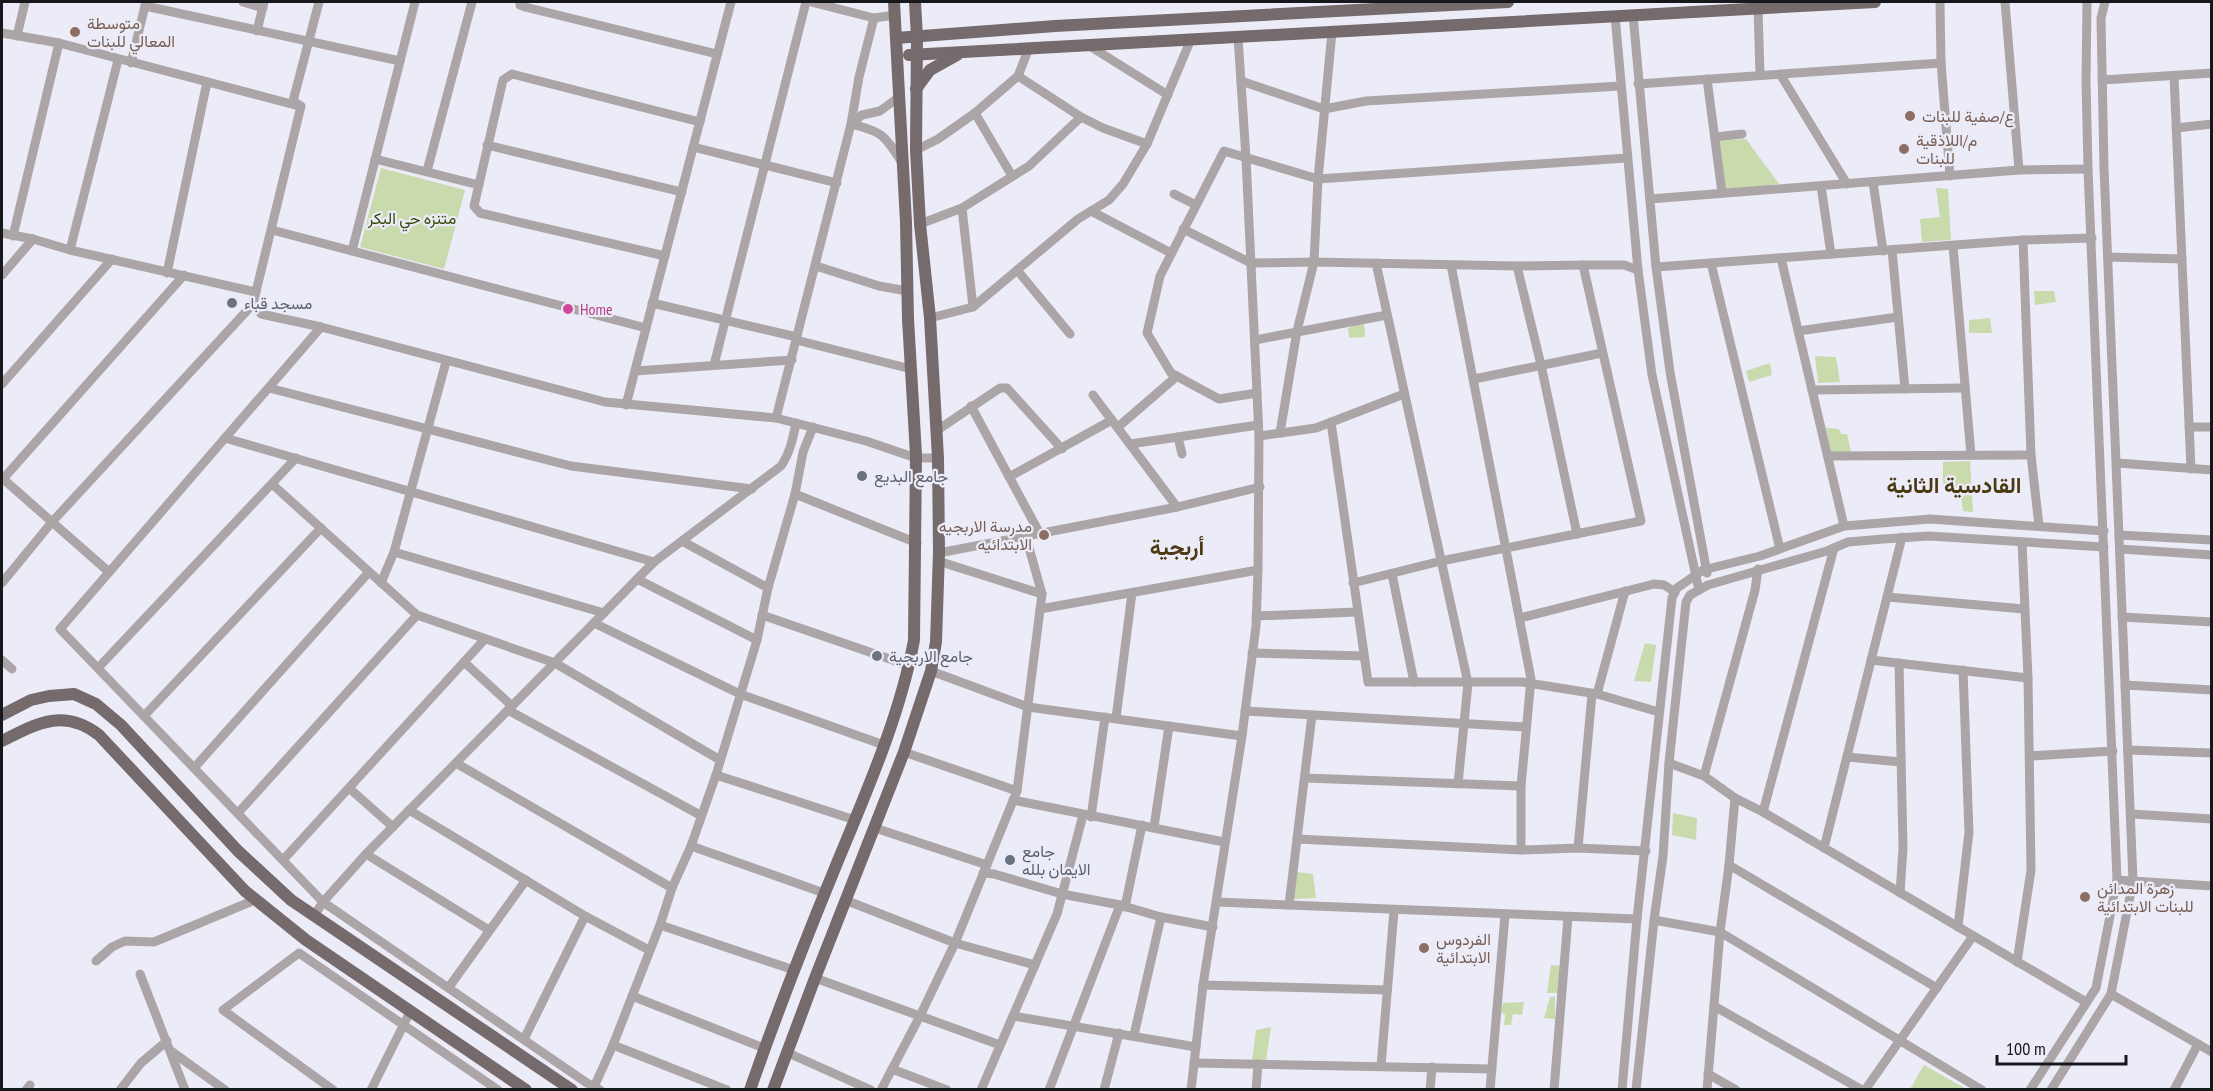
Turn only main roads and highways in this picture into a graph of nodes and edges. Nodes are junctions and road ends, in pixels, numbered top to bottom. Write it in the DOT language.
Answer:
graph roads {
  1 [pos="894,2"];
  2 [pos="915,2"];
  3 [pos="1508,2"];
  4 [pos="1875,2"];
  5 [pos="1449,3"];
  6 [pos="1365,9"];
  7 [pos="1320,11"];
  8 [pos="999,30"];
  9 [pos="1367,30"];
  10 [pos="1326,32"];
  11 [pos="953,34"];
  12 [pos="917,37"];
  13 [pos="896,38"];
  14 [pos="1000,50"];
  15 [pos="963,52"];
  16 [pos="897,56"];
  17 [pos="915,56"];
  18 [pos="915,90"];
  19 [pos="2,715"];
  20 [pos="2,741"];
  21 [pos="526,1089"];
  22 [pos="572,1089"];
  23 [pos="750,1089"];
  24 [pos="773,1089"];
  1 -- 13 [label="main road"];
  2 -- 11 [label="main road"];
  2 -- 12 [label="main road"];
  3 -- 5 [label="main road"];
  4 -- 9 [label="main road"];
  5 -- 6 [label="main road"];
  6 -- 7 [label="main road"];
  6 -- 9 [label="main road"];
  7 -- 8 [label="main road"];
  7 -- 10 [label="main road"];
  8 -- 11 [label="main road"];
  8 -- 14 [label="main road"];
  9 -- 10 [label="main road"];
  10 -- 14 [label="main road"];
  11 -- 12 [label="main road"];
  12 -- 13 [label="main road"];
  12 -- 17 [label="main road"];
  13 -- 16 [label="main road"];
  14 -- 15 [label="main road"];
  15 -- 17 [label="main road"];
  15 -- 18 [label="main road"];
  16 -- 17 [label="main road"];
  16 -- 23 [label="main road"];
  17 -- 18 [label="main road"];
  18 -- 24 [label="main road"];
  19 -- 22 [label="main road"];
  20 -- 21 [label="main road"];
}
